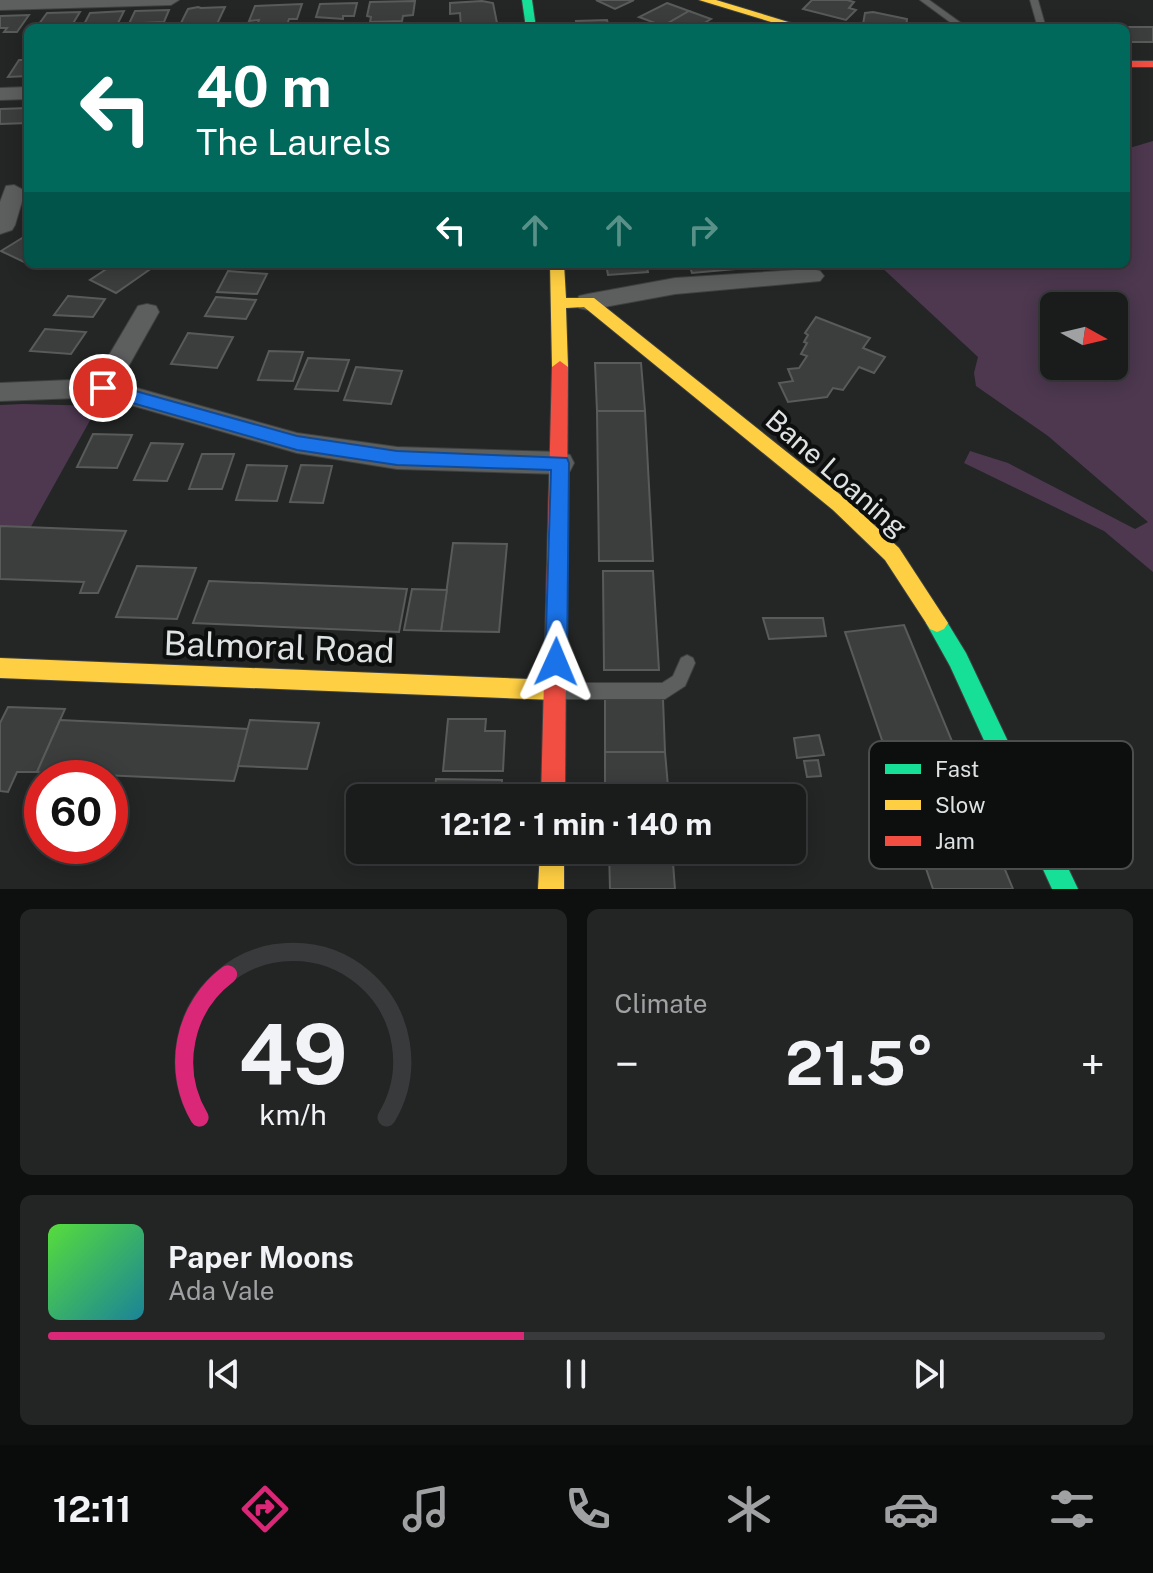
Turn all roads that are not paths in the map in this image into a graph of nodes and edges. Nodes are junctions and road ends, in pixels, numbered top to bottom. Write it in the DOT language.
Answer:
graph roads {
  1 [pos="171,0"];
  2 [pos="527,0"];
  3 [pos="704,0"];
  4 [pos="924,0"];
  5 [pos="1034,0"];
  6 [pos="0,5"];
  7 [pos="530,24"];
  8 [pos="789,24"];
  9 [pos="958,24"];
  10 [pos="1041,24"];
  11 [pos="1130,64"];
  12 [pos="1153,64"];
  13 [pos="24,93"];
  14 [pos="0,94"];
  15 [pos="14,191"];
  16 [pos="0,227"];
  17 [pos="557,268"];
  18 [pos="812,276"];
  19 [pos="588,302"];
  20 [pos="560,303"];
  21 [pos="147,312"];
  22 [pos="103,388"];
  23 [pos="0,392"];
  24 [pos="560,463"];
  25 [pos="687,663"];
  26 [pos="0,668"];
  27 [pos="555,690"];
  28 [pos="996,741"];
  29 [pos="553,784"];
  30 [pos="552,864"];
  31 [pos="1056,869"];
  32 [pos="551,889"];
  33 [pos="1065,889"];
  1 -- 6 [label="street"];
  2 -- 7 [label="street"];
  3 -- 8 [label="street"];
  4 -- 9 [label="lane"];
  5 -- 10 [label="lane"];
  11 -- 12 [label="street"];
  13 -- 14 [label="street"];
  15 -- 16 [label="street"];
  17 -- 20 [label="street"];
  18 -- 19 [label="street"];
  19 -- 20 [label="street"];
  19 -- 28 [label="street, Bane Loaning"];
  20 -- 24 [label="street"];
  21 -- 22 [label="street"];
  22 -- 23 [label="street"];
  22 -- 24 [label="street"];
  24 -- 27 [label="street"];
  25 -- 27 [label="lane"];
  26 -- 27 [label="street, Balmoral Road"];
  27 -- 29 [label="street"];
  30 -- 32 [label="street"];
  31 -- 33 [label="street, Bane Loaning"];
}
